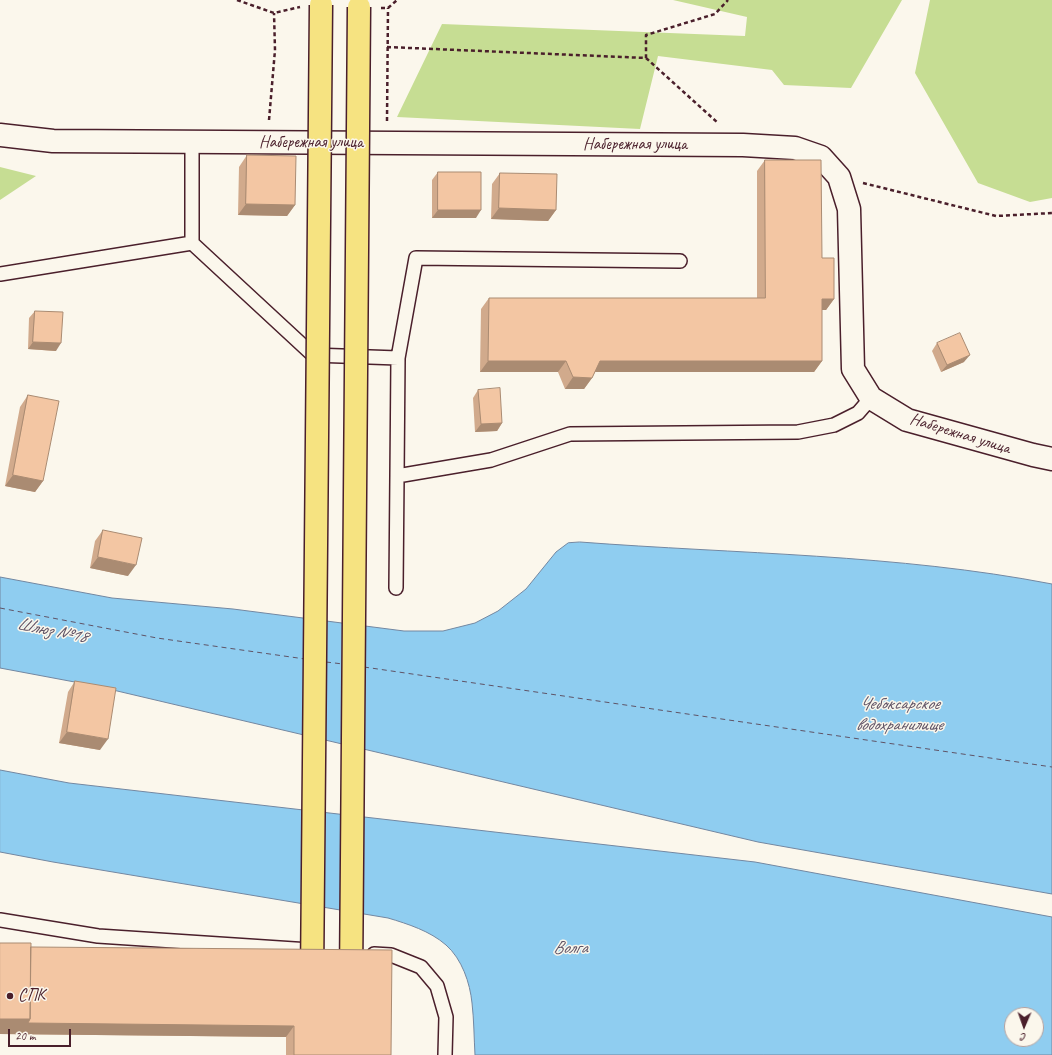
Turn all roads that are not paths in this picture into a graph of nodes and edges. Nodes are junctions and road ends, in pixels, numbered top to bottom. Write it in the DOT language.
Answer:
graph roads {
  1 [pos="322,5"];
  2 [pos="359,7"];
  3 [pos="0,135"];
  4 [pos="192,142"];
  5 [pos="192,243"];
  6 [pos="680,261"];
  7 [pos="0,274"];
  8 [pos="398,358"];
  9 [pos="871,398"];
  10 [pos="1052,458"];
  11 [pos="397,476"];
  12 [pos="396,588"];
  13 [pos="0,920"];
  14 [pos="312,999"];
  15 [pos="351,999"];
  16 [pos="445,1055"];
  1 -- 14 [label="highway, bridge"];
  2 -- 15 [label="highway, bridge"];
  3 -- 4 [label="street, Набережная улица"];
  4 -- 5 [label="lane"];
  4 -- 9 [label="street, Набережная улица"];
  5 -- 7 [label="lane"];
  5 -- 8 [label="lane"];
  6 -- 8 [label="lane"];
  8 -- 11 [label="lane"];
  9 -- 10 [label="street, Набережная улица"];
  9 -- 11 [label="lane"];
  11 -- 12 [label="lane"];
  13 -- 16 [label="lane"];
}
